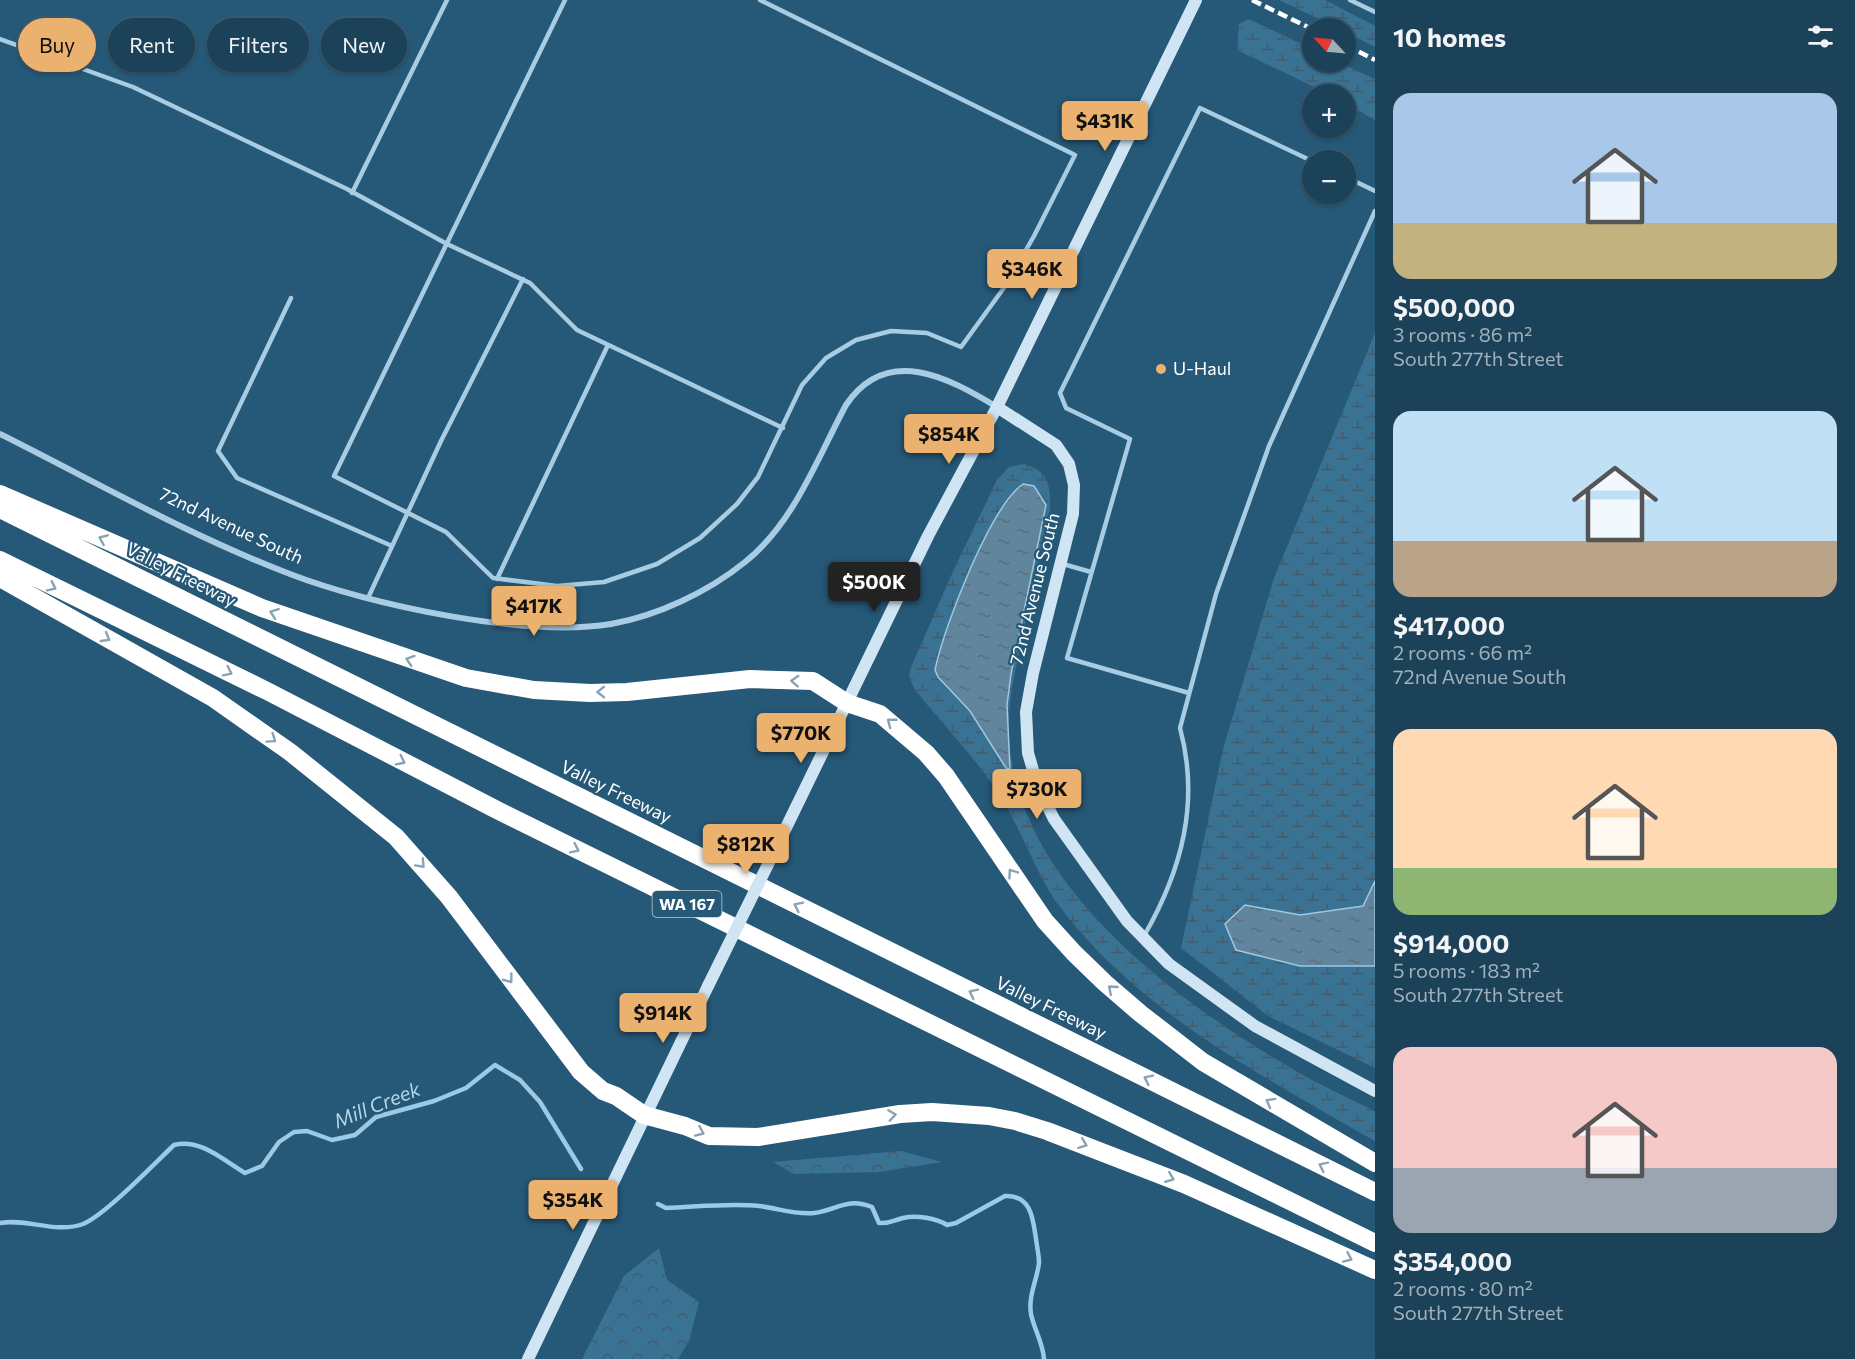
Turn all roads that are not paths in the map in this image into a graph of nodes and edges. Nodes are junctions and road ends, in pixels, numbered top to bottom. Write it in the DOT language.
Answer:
graph roads {
  1 [pos="447,0"];
  2 [pos="565,0"];
  3 [pos="760,0"];
  4 [pos="1196,0"];
  5 [pos="1350,0"];
  6 [pos="1375,12"];
  7 [pos="0,39"];
  8 [pos="1302,156"];
  9 [pos="1356,182"];
  10 [pos="1375,191"];
  11 [pos="352,193"];
  12 [pos="1375,211"];
  13 [pos="447,244"];
  14 [pos="523,279"];
  15 [pos="291,298"];
  16 [pos="608,345"];
  17 [pos="997,407"];
  18 [pos="783,428"];
  19 [pos="0,434"];
  20 [pos="0,494"];
  21 [pos="0,509"];
  22 [pos="408,512"];
  23 [pos="392,546"];
  24 [pos="0,560"];
  25 [pos="1060,563"];
  26 [pos="1092,572"];
  27 [pos="0,578"];
  28 [pos="497,579"];
  29 [pos="368,598"];
  30 [pos="1189,693"];
  31 [pos="847,703"];
  32 [pos="1142,938"];
  33 [pos="1375,1091"];
  34 [pos="644,1115"];
  35 [pos="1375,1163"];
  36 [pos="1375,1192"];
  37 [pos="1375,1244"];
  38 [pos="1375,1270"];
  39 [pos="528,1359"];
  1 -- 11 [label="lane"];
  2 -- 13 [label="lane"];
  3 -- 18 [label="lane"];
  4 -- 17 [label="main road"];
  5 -- 6 [label="lane"];
  7 -- 11 [label="lane"];
  8 -- 26 [label="lane"];
  9 -- 10 [label="lane"];
  11 -- 13 [label="lane"];
  12 -- 30 [label="lane"];
  13 -- 14 [label="lane"];
  13 -- 22 [label="lane"];
  14 -- 16 [label="lane"];
  14 -- 22 [label="lane"];
  15 -- 23 [label="lane"];
  16 -- 18 [label="lane"];
  16 -- 28 [label="lane"];
  17 -- 25 [label="main road, 72nd Avenue South"];
  17 -- 29 [label="street, 72nd Avenue South"];
  17 -- 31 [label="main road"];
  18 -- 28 [label="lane"];
  19 -- 29 [label="street, 72nd Avenue South"];
  31 -- 20 [label="highway, one-way"];
  36 -- 21 [label="highway, Valley Freeway / WA 167, one-way"];
  22 -- 23 [label="lane"];
  22 -- 28 [label="lane"];
  23 -- 29 [label="lane"];
  24 -- 37 [label="highway, WA 167, one-way"];
  25 -- 26 [label="lane"];
  25 -- 32 [label="main road, 72nd Avenue South"];
  26 -- 30 [label="lane"];
  27 -- 34 [label="highway, one-way"];
  30 -- 32 [label="lane"];
  31 -- 34 [label="main road, bridge"];
  35 -- 31 [label="highway, one-way"];
  32 -- 33 [label="main road, 72nd Avenue South"];
  34 -- 38 [label="highway, one-way"];
  34 -- 39 [label="main road"];
}
